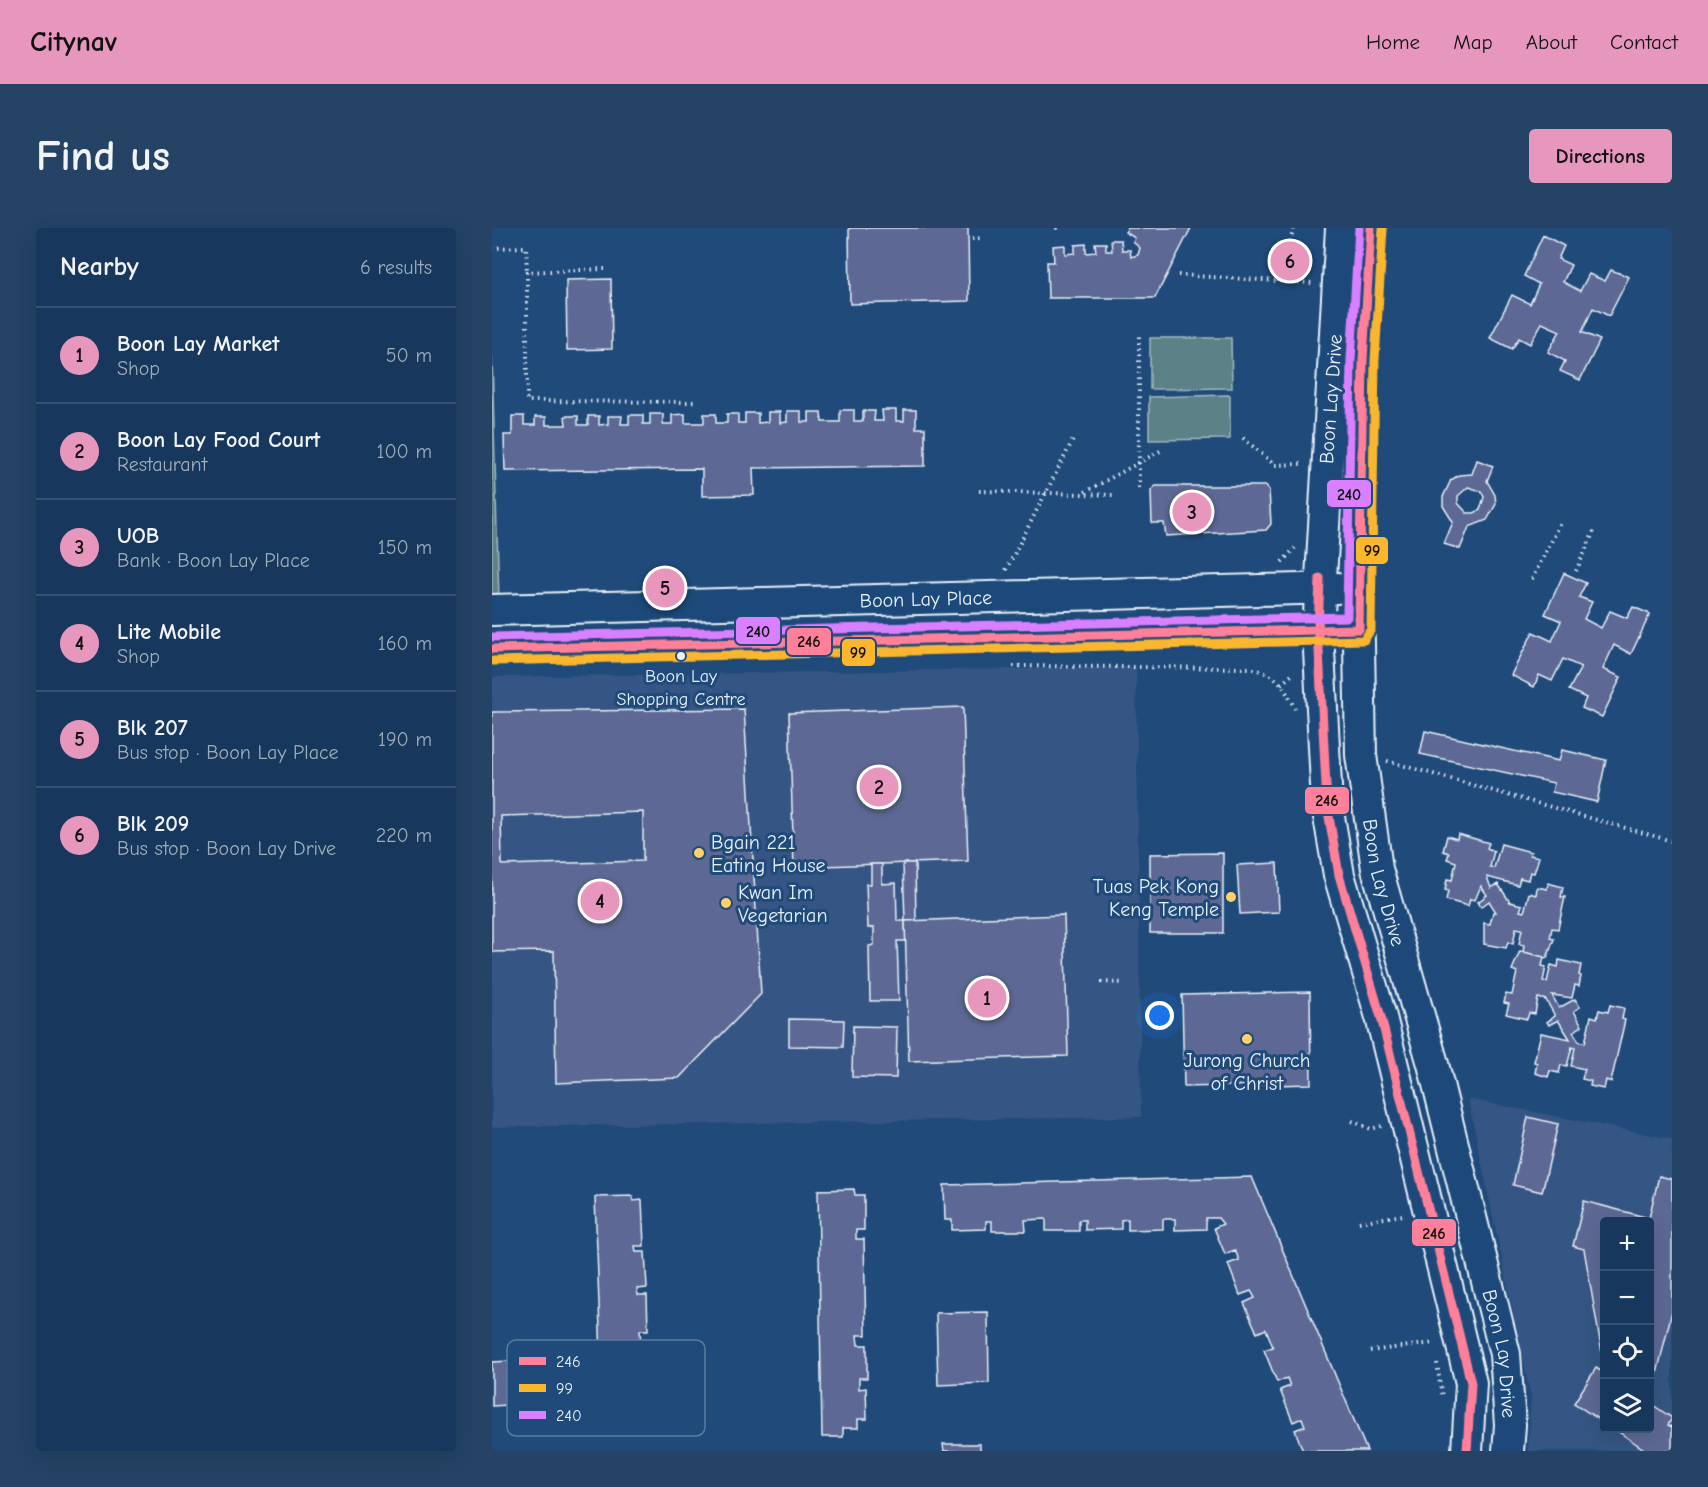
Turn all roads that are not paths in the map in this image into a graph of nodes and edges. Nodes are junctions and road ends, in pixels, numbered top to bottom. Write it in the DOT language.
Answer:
graph roads {
  1 [pos="1341,228"];
  2 [pos="1371,228"];
  3 [pos="1319,588"];
  4 [pos="1358,588"];
  5 [pos="1174,593"];
  6 [pos="552,609"];
  7 [pos="492,610"];
  8 [pos="1359,629"];
  9 [pos="1318,631"];
  10 [pos="1179,633"];
  11 [pos="550,648"];
  12 [pos="492,649"];
  13 [pos="1415,1001"];
  14 [pos="1380,1017"];
  15 [pos="1452,1141"];
  16 [pos="1415,1157"];
  17 [pos="1467,1451"];
  18 [pos="1508,1451"];
  1 -- 3 [label="street, Boon Lay Drive"];
  2 -- 4 [label="street, Boon Lay Drive"];
  3 -- 4 [label="street, Boon Lay Place"];
  3 -- 5 [label="street, Boon Lay Place"];
  3 -- 9 [label="street, Boon Lay Drive"];
  4 -- 8 [label="street, Boon Lay Drive"];
  5 -- 6 [label="street, Boon Lay Place"];
  5 -- 10 [label="street"];
  6 -- 7 [label="street, Boon Lay Place"];
  6 -- 11 [label="street"];
  8 -- 9 [label="street, Boon Lay Place"];
  8 -- 13 [label="street, Boon Lay Drive"];
  9 -- 10 [label="street, Boon Lay Place"];
  9 -- 14 [label="street, Boon Lay Drive"];
  10 -- 11 [label="street, Boon Lay Place"];
  11 -- 12 [label="street, Boon Lay Place"];
  13 -- 14 [label="street"];
  13 -- 15 [label="street, Boon Lay Drive"];
  14 -- 16 [label="street, Boon Lay Drive"];
  15 -- 16 [label="street"];
  15 -- 18 [label="street, Boon Lay Drive"];
  16 -- 17 [label="street, Boon Lay Drive"];
}
